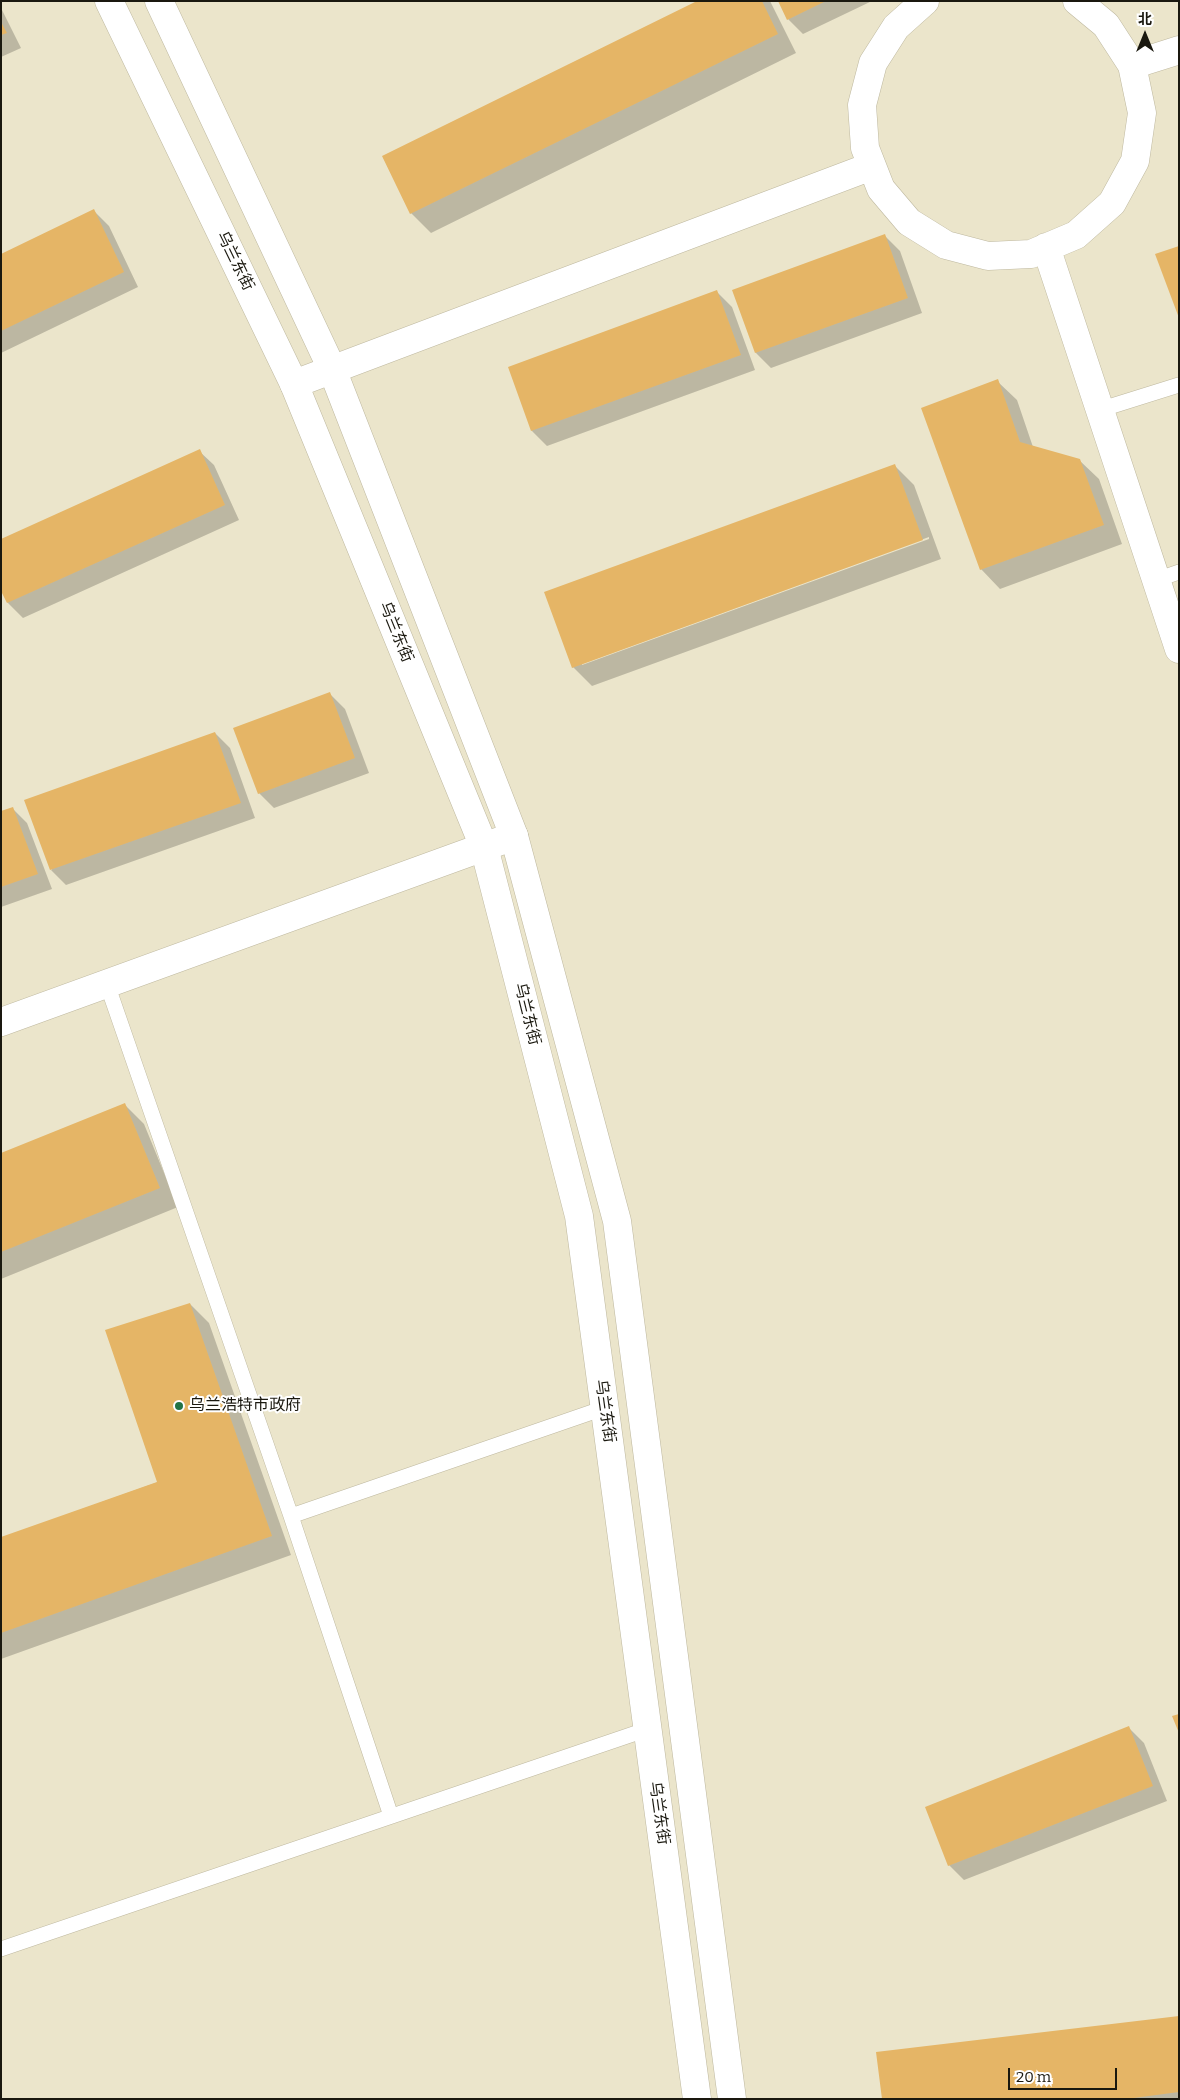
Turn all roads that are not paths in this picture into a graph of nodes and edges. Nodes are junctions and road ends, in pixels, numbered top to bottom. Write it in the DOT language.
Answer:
graph roads {
  1 [pos="109,1"];
  2 [pos="159,1"];
  3 [pos="925,1"];
  4 [pos="1077,1"];
  5 [pos="1179,50"];
  6 [pos="1132,65"];
  7 [pos="872,166"];
  8 [pos="1046,248"];
  9 [pos="332,369"];
  10 [pos="294,384"];
  11 [pos="1179,385"];
  12 [pos="1099,410"];
  13 [pos="1167,576"];
  14 [pos="1179,649"];
  15 [pos="514,836"];
  16 [pos="484,847"];
  17 [pos="108,984"];
  18 [pos="1,1022"];
  19 [pos="604,1408"];
  20 [pos="291,1516"];
  21 [pos="648,1729"];
  22 [pos="391,1816"];
  23 [pos="1,1949"];
  24 [pos="697,2099"];
  25 [pos="732,2099"];
  1 -- 10 [label="main road, 乌兰东街"];
  2 -- 9 [label="main road, 乌兰东街"];
  3 -- 7 [label="main road"];
  4 -- 6 [label="main road"];
  5 -- 6 [label="main road"];
  6 -- 8 [label="main road"];
  7 -- 8 [label="main road"];
  7 -- 9 [label="main road"];
  8 -- 12 [label="main road"];
  9 -- 10 [label="main road"];
  9 -- 15 [label="main road, 乌兰东街"];
  10 -- 16 [label="main road, 乌兰东街"];
  11 -- 12 [label="lane"];
  12 -- 13 [label="main road"];
  13 -- 14 [label="main road"];
  15 -- 16 [label="main road"];
  15 -- 25 [label="main road, 乌兰东街"];
  16 -- 17 [label="main road"];
  16 -- 19 [label="main road, 乌兰东街"];
  17 -- 18 [label="main road"];
  17 -- 20 [label="lane"];
  19 -- 20 [label="lane"];
  19 -- 21 [label="main road, 乌兰东街"];
  20 -- 22 [label="lane"];
  21 -- 22 [label="lane"];
  21 -- 24 [label="main road, 乌兰东街"];
  22 -- 23 [label="lane"];
}
